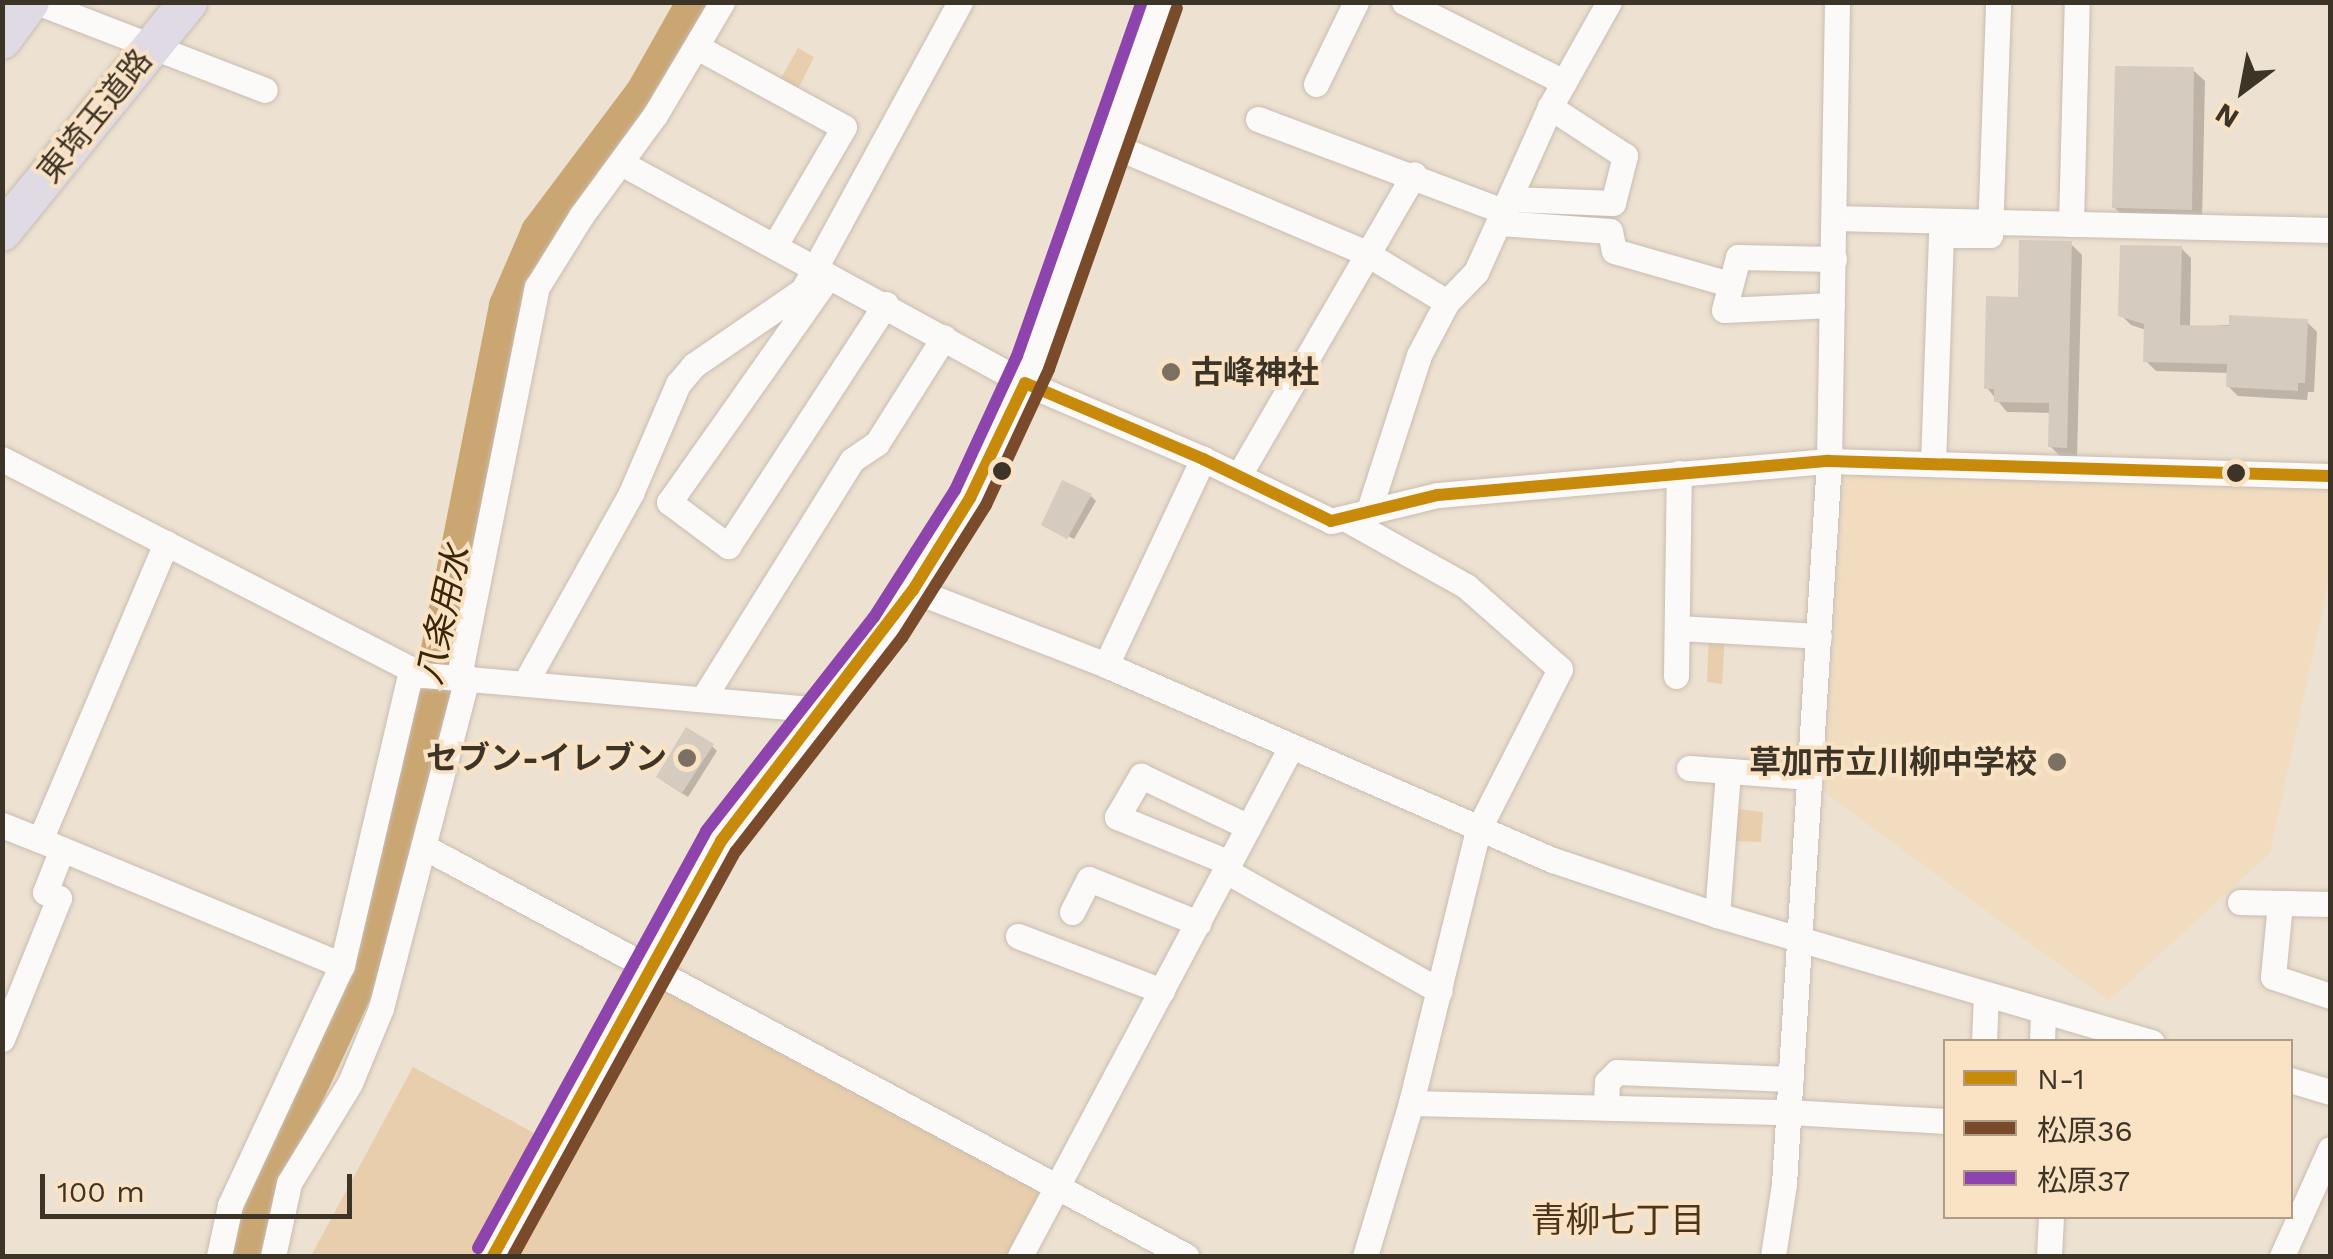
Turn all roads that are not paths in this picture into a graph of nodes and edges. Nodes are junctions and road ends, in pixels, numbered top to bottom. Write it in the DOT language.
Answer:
graph roads {
  1 [pos="30,2"];
  2 [pos="38,2"];
  3 [pos="188,2"];
  4 [pos="722,2"];
  5 [pos="960,2"];
  6 [pos="1161,2"];
  7 [pos="1356,2"];
  8 [pos="1404,2"];
  9 [pos="1609,2"];
  10 [pos="1837,2"];
  11 [pos="1998,2"];
  12 [pos="2076,2"];
  13 [pos="2,40"];
  14 [pos="150,47"];
  15 [pos="697,47"];
  16 [pos="1564,82"];
  17 [pos="1316,84"];
  18 [pos="265,90"];
  19 [pos="1550,108"];
  20 [pos="1258,118"];
  21 [pos="1112,145"];
  22 [pos="60,158"];
  23 [pos="623,164"];
  24 [pos="1413,175"];
  25 [pos="2,192"];
  26 [pos="1505,211"];
  27 [pos="1834,218"];
  28 [pos="1990,222"];
  29 [pos="2071,224"];
  30 [pos="2330,230"];
  31 [pos="2,232"];
  32 [pos="776,245"];
  33 [pos="1368,254"];
  34 [pos="1834,259"];
  35 [pos="823,270"];
  36 [pos="1730,284"];
  37 [pos="1447,302"];
  38 [pos="886,304"];
  39 [pos="1832,305"];
  40 [pos="944,338"];
  41 [pos="1025,383"];
  42 [pos="2,459"];
  43 [pos="1203,459"];
  44 [pos="1829,460"];
  45 [pos="1933,464"];
  46 [pos="1679,473"];
  47 [pos="1239,475"];
  48 [pos="2330,476"];
  49 [pos="1357,516"];
  50 [pos="166,542"];
  51 [pos="914,590"];
  52 [pos="1678,628"];
  53 [pos="1818,636"];
  54 [pos="1106,665"];
  55 [pos="417,673"];
  56 [pos="1676,676"];
  57 [pos="463,677"];
  58 [pos="524,683"];
  59 [pos="704,697"];
  60 [pos="824,710"];
  61 [pos="1291,748"];
  62 [pos="1689,768"];
  63 [pos="1728,770"];
  64 [pos="1810,778"];
  65 [pos="2,825"];
  66 [pos="1249,827"];
  67 [pos="1478,830"];
  68 [pos="51,844"];
  69 [pos="426,848"];
  70 [pos="1228,867"];
  71 [pos="2240,902"];
  72 [pos="2280,903"];
  73 [pos="2330,904"];
  74 [pos="1072,912"];
  75 [pos="1717,915"];
  76 [pos="1198,923"];
  77 [pos="1018,936"];
  78 [pos="1799,939"];
  79 [pos="342,964"];
  80 [pos="651,966"];
  81 [pos="1440,990"];
  82 [pos="1162,991"];
  83 [pos="1986,994"];
  84 [pos="2330,996"];
  85 [pos="2042,1011"];
  86 [pos="2,1039"];
  87 [pos="1984,1039"];
  88 [pos="2042,1039"];
  89 [pos="2141,1039"];
  90 [pos="1791,1079"];
  91 [pos="2293,1081"];
  92 [pos="2330,1092"];
  93 [pos="1411,1103"];
  94 [pos="1606,1107"];
  95 [pos="1789,1112"];
  96 [pos="1943,1121"];
  97 [pos="2330,1148"];
  98 [pos="1057,1187"];
  99 [pos="2050,1219"];
  100 [pos="219,1256"];
  101 [pos="273,1256"];
  102 [pos="494,1256"];
  103 [pos="1020,1256"];
  104 [pos="1186,1256"];
  105 [pos="1366,1256"];
  106 [pos="1774,1256"];
  107 [pos="2050,1256"];
  108 [pos="2282,1256"];
  1 -- 13 [label="highway"];
  2 -- 14 [label="street"];
  3 -- 14 [label="highway, 東埼玉道路"];
  4 -- 15 [label="street"];
  5 -- 35 [label="street"];
  6 -- 21 [label="street"];
  7 -- 17 [label="street"];
  8 -- 16 [label="street"];
  9 -- 16 [label="street"];
  10 -- 27 [label="street"];
  11 -- 28 [label="street"];
  12 -- 29 [label="street"];
  14 -- 18 [label="street"];
  14 -- 22 [label="highway, 東埼玉道路"];
  15 -- 23 [label="street"];
  15 -- 32 [label="street"];
  16 -- 19 [label="street"];
  19 -- 26 [label="street"];
  19 -- 26 [label="street"];
  20 -- 24 [label="street"];
  21 -- 33 [label="street"];
  21 -- 41 [label="street"];
  22 -- 25 [label="highway"];
  22 -- 31 [label="highway, 東埼玉道路"];
  23 -- 32 [label="street"];
  23 -- 57 [label="street"];
  24 -- 26 [label="street"];
  24 -- 33 [label="street"];
  26 -- 36 [label="street"];
  26 -- 37 [label="street"];
  27 -- 28 [label="street"];
  27 -- 34 [label="street"];
  28 -- 29 [label="street"];
  28 -- 45 [label="street"];
  29 -- 30 [label="street"];
  32 -- 35 [label="street"];
  33 -- 37 [label="street"];
  33 -- 47 [label="street"];
  34 -- 36 [label="street"];
  34 -- 39 [label="street"];
  35 -- 38 [label="street"];
  35 -- 38 [label="street"];
  35 -- 58 [label="street"];
  36 -- 39 [label="street"];
  37 -- 49 [label="street"];
  38 -- 40 [label="street"];
  39 -- 44 [label="street"];
  40 -- 41 [label="street"];
  40 -- 59 [label="street"];
  41 -- 43 [label="street"];
  41 -- 51 [label="street"];
  42 -- 50 [label="street"];
  43 -- 47 [label="street"];
  43 -- 54 [label="street"];
  44 -- 45 [label="street"];
  44 -- 46 [label="street"];
  44 -- 53 [label="street"];
  45 -- 48 [label="street"];
  46 -- 49 [label="street"];
  46 -- 52 [label="street"];
  47 -- 49 [label="street"];
  49 -- 67 [label="street"];
  50 -- 55 [label="street"];
  50 -- 68 [label="street"];
  51 -- 54 [label="street"];
  51 -- 60 [label="street"];
  52 -- 53 [label="street"];
  52 -- 56 [label="street"];
  53 -- 64 [label="street"];
  54 -- 61 [label="street"];
  55 -- 57 [label="street"];
  55 -- 79 [label="street"];
  57 -- 58 [label="street"];
  57 -- 69 [label="street"];
  58 -- 59 [label="street"];
  59 -- 60 [label="street"];
  60 -- 80 [label="street"];
  61 -- 66 [label="street"];
  61 -- 67 [label="street"];
  62 -- 63 [label="street"];
  63 -- 64 [label="street"];
  63 -- 75 [label="street"];
  64 -- 78 [label="street"];
  65 -- 68 [label="street"];
  66 -- 70 [label="street"];
  66 -- 70 [label="street"];
  67 -- 75 [label="street"];
  67 -- 81 [label="street"];
  68 -- 79 [label="street"];
  68 -- 86 [label="street"];
  69 -- 80 [label="street"];
  69 -- 101 [label="street"];
  70 -- 76 [label="street"];
  70 -- 81 [label="street"];
  71 -- 72 [label="street"];
  72 -- 73 [label="street"];
  72 -- 84 [label="street"];
  74 -- 76 [label="street"];
  75 -- 78 [label="street"];
  76 -- 82 [label="street"];
  77 -- 82 [label="street"];
  78 -- 83 [label="street"];
  78 -- 90 [label="street"];
  79 -- 100 [label="street"];
  80 -- 98 [label="street"];
  80 -- 102 [label="street"];
  81 -- 93 [label="street"];
  82 -- 98 [label="street"];
  83 -- 85 [label="street"];
  83 -- 87 [label="street"];
  85 -- 88 [label="street"];
  85 -- 89 [label="street"];
  90 -- 94 [label="street"];
  90 -- 95 [label="street"];
  91 -- 92 [label="street"];
  93 -- 94 [label="street"];
  93 -- 105 [label="street"];
  94 -- 95 [label="street"];
  95 -- 96 [label="street"];
  95 -- 106 [label="street"];
  97 -- 108 [label="street"];
  98 -- 103 [label="street"];
  98 -- 104 [label="street"];
  99 -- 107 [label="street"];
}
